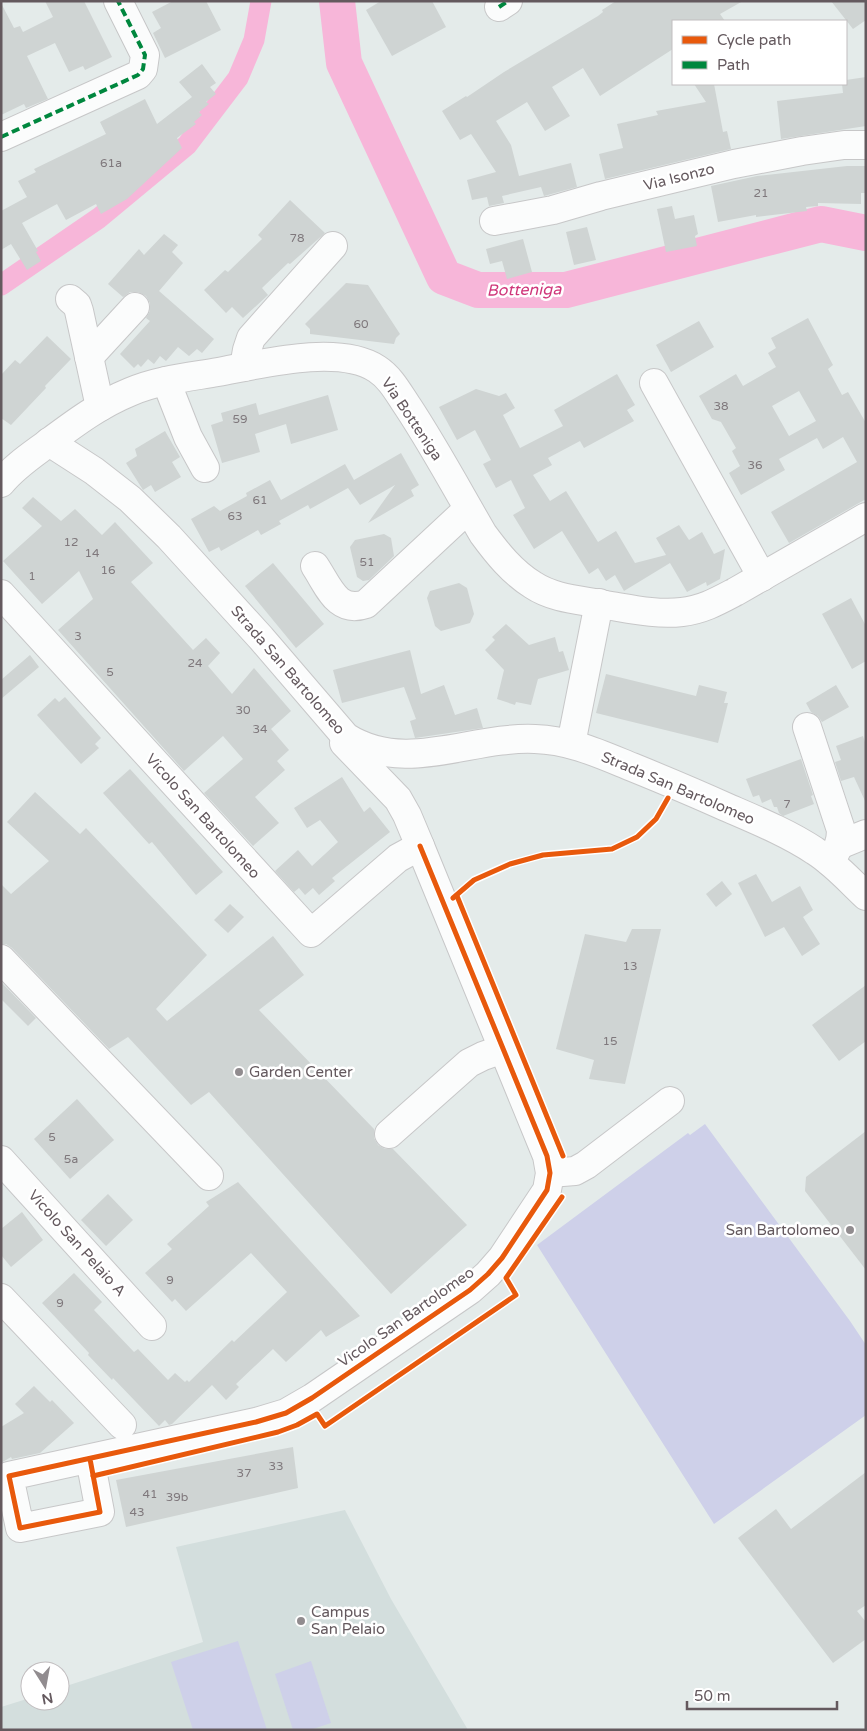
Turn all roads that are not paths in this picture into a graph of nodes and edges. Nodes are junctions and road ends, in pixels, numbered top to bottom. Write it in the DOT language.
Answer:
graph roads {
  1 [pos="118,1"];
  2 [pos="1,137"];
  3 [pos="866,145"];
  4 [pos="494,221"];
  5 [pos="333,246"];
  6 [pos="70,299"];
  7 [pos="135,307"];
  8 [pos="88,357"];
  9 [pos="244,367"];
  10 [pos="166,381"];
  11 [pos="654,383"];
  12 [pos="100,407"];
  13 [pos="49,442"];
  14 [pos="205,468"];
  15 [pos="1,483"];
  16 [pos="468,509"];
  17 [pos="866,518"];
  18 [pos="315,566"];
  19 [pos="762,578"];
  20 [pos="1,594"];
  21 [pos="599,603"];
  22 [pos="335,724"];
  23 [pos="807,727"];
  24 [pos="571,744"];
  25 [pos="866,834"];
  26 [pos="420,846"];
  27 [pos="835,853"];
  28 [pos="866,896"];
  29 [pos="1,959"];
  30 [pos="503,1049"];
  31 [pos="670,1101"];
  32 [pos="389,1134"];
  33 [pos="1,1160"];
  34 [pos="550,1173"];
  35 [pos="209,1176"];
  36 [pos="1,1298"];
  37 [pos="152,1326"];
  38 [pos="122,1425"];
  39 [pos="90,1459"];
  1 -- 2 [label="street"];
  3 -- 4 [label="street, Via Isonzo"];
  5 -- 9 [label="street"];
  6 -- 8 [label="street"];
  7 -- 8 [label="street"];
  8 -- 12 [label="street"];
  9 -- 10 [label="street, Via Botteniga"];
  9 -- 16 [label="street, Via Botteniga"];
  10 -- 12 [label="street, Via Botteniga"];
  10 -- 14 [label="street"];
  11 -- 19 [label="street"];
  12 -- 13 [label="street, Via Botteniga"];
  13 -- 15 [label="street"];
  13 -- 22 [label="street, Strada San Bartolomeo"];
  16 -- 18 [label="street"];
  16 -- 21 [label="street, Via Botteniga"];
  17 -- 19 [label="street, Via Botteniga"];
  19 -- 21 [label="street, Via Botteniga"];
  20 -- 26 [label="street, Vicolo San Bartolomeo"];
  21 -- 24 [label="street"];
  22 -- 24 [label="street, Strada San Bartolomeo"];
  22 -- 26 [label="street"];
  23 -- 27 [label="street"];
  24 -- 27 [label="street, Strada San Bartolomeo"];
  25 -- 27 [label="street"];
  26 -- 30 [label="street"];
  27 -- 28 [label="street, Strada San Bartolomeo"];
  29 -- 35 [label="street"];
  30 -- 32 [label="street"];
  30 -- 34 [label="street"];
  31 -- 34 [label="street"];
  33 -- 37 [label="street, Vicolo San Pelaio A"];
  34 -- 39 [label="street, Vicolo San Bartolomeo"];
  36 -- 38 [label="street"];
}
